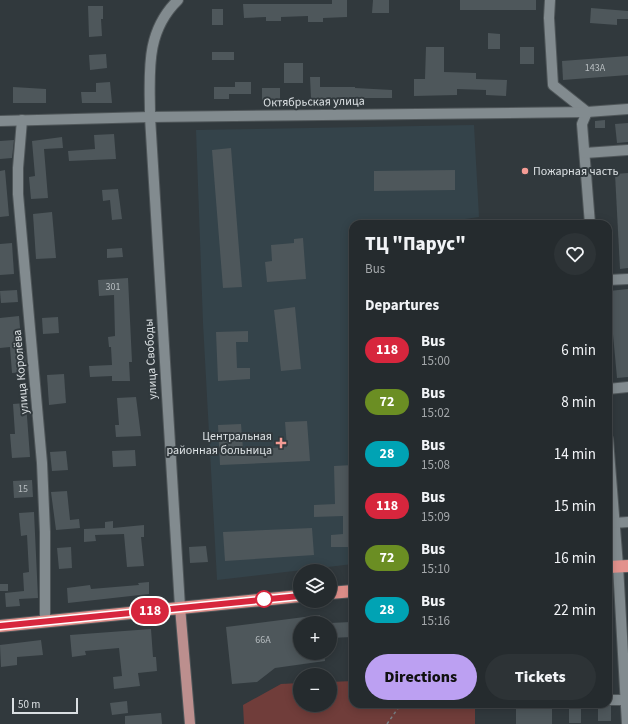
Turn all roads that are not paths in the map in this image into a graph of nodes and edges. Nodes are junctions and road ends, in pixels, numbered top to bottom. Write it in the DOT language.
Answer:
graph roads {
  1 [pos="178,0"];
  2 [pos="550,0"];
  3 [pos="628,109"];
  4 [pos="587,112"];
  5 [pos="150,117"];
  6 [pos="22,120"];
  7 [pos="0,121"];
  8 [pos="628,150"];
  9 [pos="585,153"];
  10 [pos="590,220"];
  11 [pos="628,279"];
  12 [pos="612,280"];
  13 [pos="628,387"];
  14 [pos="612,389"];
  15 [pos="612,495"];
  16 [pos="628,522"];
  17 [pos="614,523"];
  18 [pos="618,566"];
  19 [pos="349,591"];
  20 [pos="337,592"];
  21 [pos="293,597"];
  22 [pos="180,607"];
  23 [pos="45,622"];
  24 [pos="0,626"];
  25 [pos="612,700"];
  26 [pos="626,700"];
  27 [pos="190,724"];
  28 [pos="627,724"];
  1 -- 5 [label="street, улица Свободы"];
  2 -- 4 [label="street"];
  3 -- 4 [label="street, Октябрьская улица"];
  4 -- 5 [label="street, Октябрьская улица"];
  4 -- 9 [label="street"];
  5 -- 6 [label="street, Октябрьская улица"];
  5 -- 22 [label="street, улица Свободы"];
  6 -- 7 [label="street, Октябрьская улица"];
  6 -- 23 [label="street, улица Королёва"];
  8 -- 9 [label="street"];
  9 -- 10 [label="street"];
  11 -- 12 [label="street"];
  13 -- 14 [label="street"];
  15 -- 17 [label="street"];
  16 -- 17 [label="street"];
  17 -- 18 [label="street"];
  18 -- 26 [label="street"];
  19 -- 20 [label="highway"];
  21 -- 22 [label="highway"];
  22 -- 23 [label="highway"];
  22 -- 27 [label="main road, улица Свободы"];
  23 -- 24 [label="highway"];
  25 -- 26 [label="street"];
  26 -- 28 [label="street"];
}
